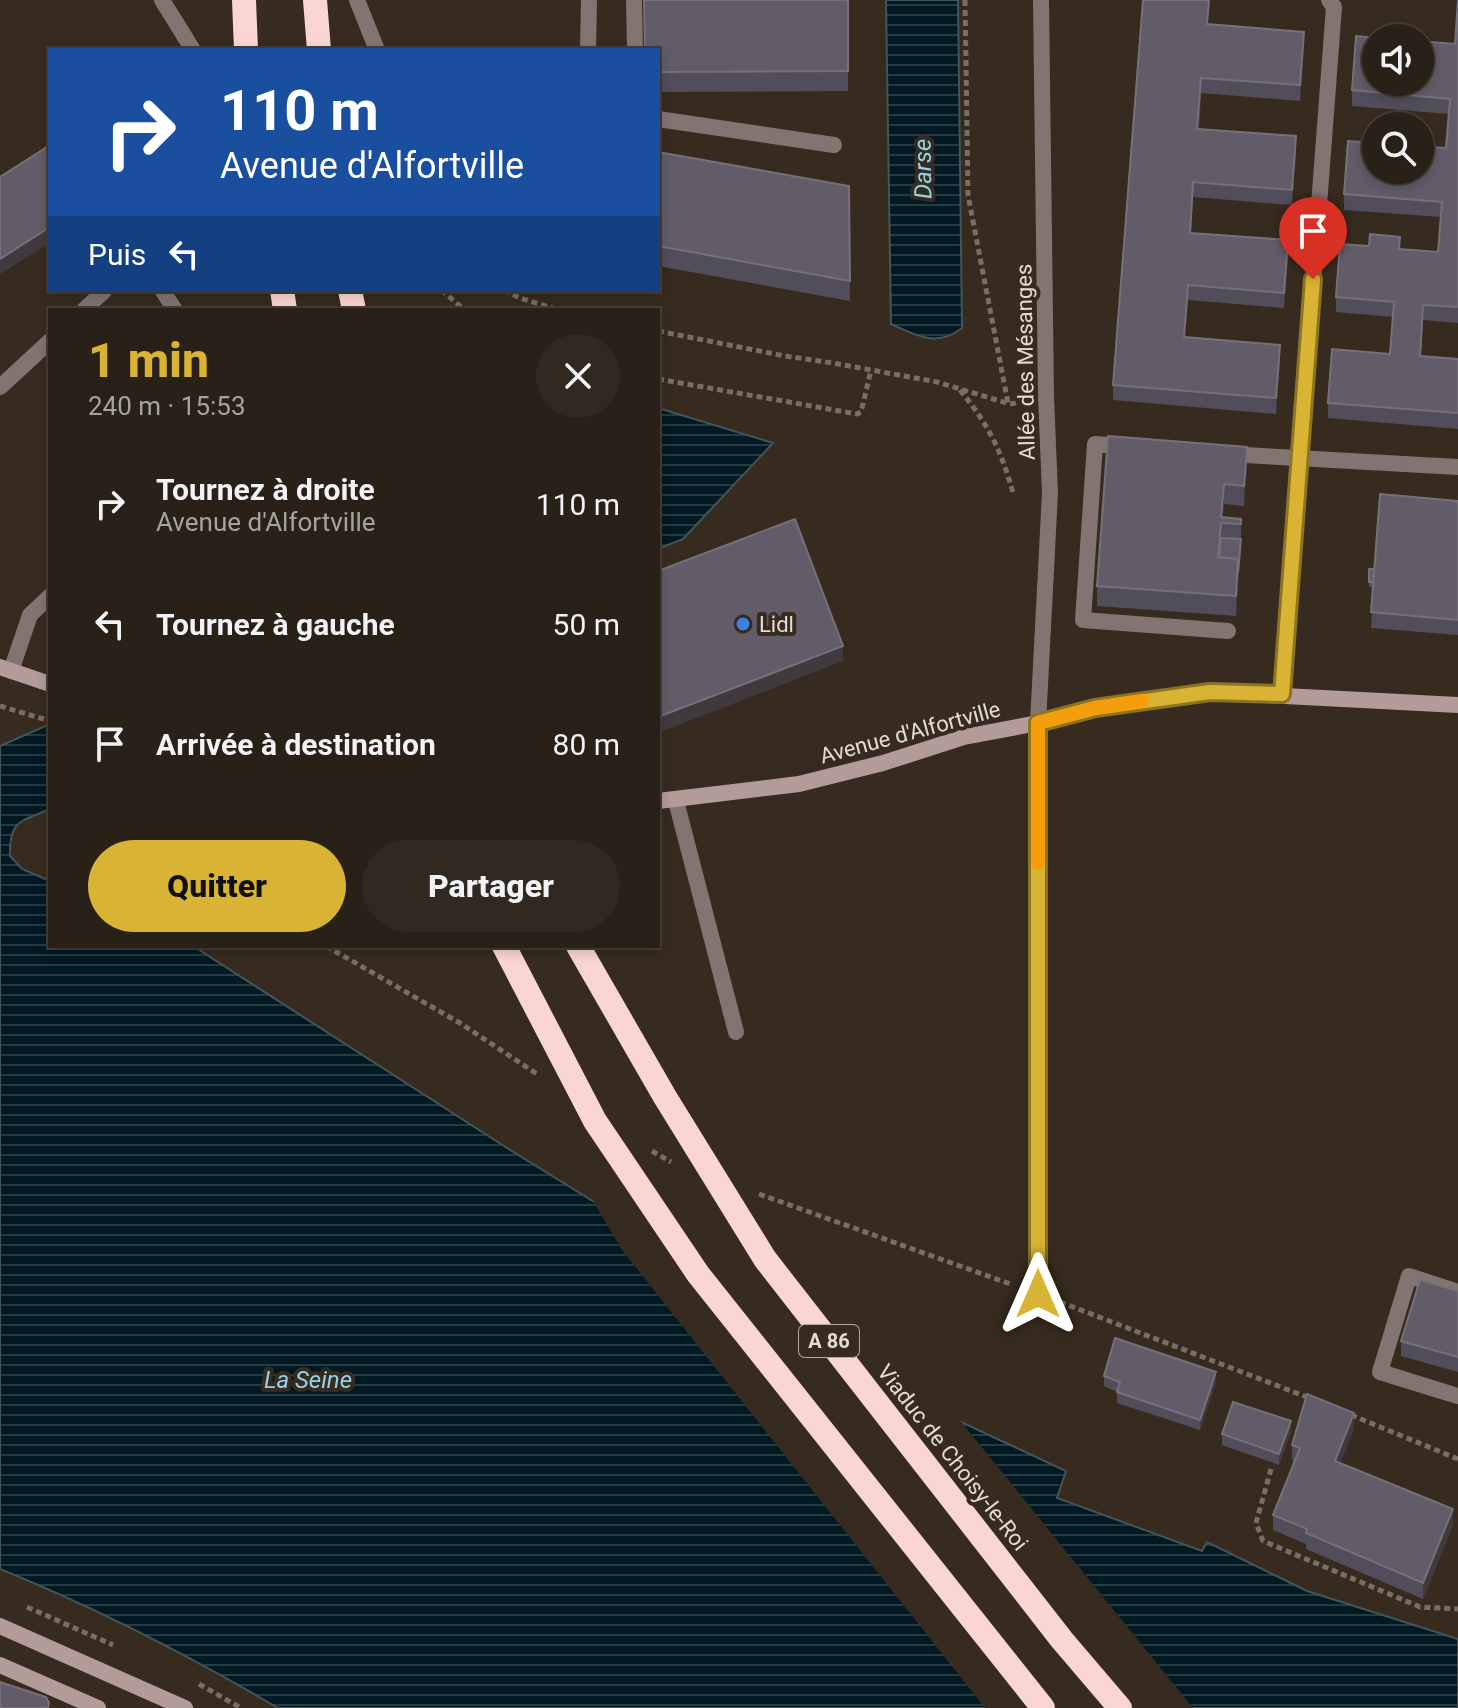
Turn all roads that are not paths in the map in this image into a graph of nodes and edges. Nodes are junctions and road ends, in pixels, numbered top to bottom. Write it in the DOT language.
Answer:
graph roads {
  1 [pos="162,0"];
  2 [pos="244,0"];
  3 [pos="315,0"];
  4 [pos="357,0"];
  5 [pos="589,0"];
  6 [pos="634,0"];
  7 [pos="1041,0"];
  8 [pos="1329,0"];
  9 [pos="192,48"];
  10 [pos="246,48"];
  11 [pos="319,48"];
  12 [pos="376,48"];
  13 [pos="588,48"];
  14 [pos="635,48"];
  15 [pos="660,119"];
  16 [pos="834,145"];
  17 [pos="103,292"];
  18 [pos="86,308"];
  19 [pos="48,343"];
  20 [pos="0,387"];
  21 [pos="1142,448"];
  22 [pos="1205,453"];
  23 [pos="1299,460"];
  24 [pos="1458,467"];
  25 [pos="48,598"];
  26 [pos="1228,631"];
  27 [pos="5,669"];
  28 [pos="48,683"];
  29 [pos="1282,694"];
  30 [pos="1458,705"];
  31 [pos="1038,723"];
  32 [pos="660,801"];
  33 [pos="676,801"];
  34 [pos="505,948"];
  35 [pos="579,948"];
  36 [pos="736,1032"];
  37 [pos="1458,1292"];
  38 [pos="1038,1294"];
  39 [pos="1458,1396"];
  40 [pos="0,1626"];
  41 [pos="0,1665"];
  42 [pos="98,1708"];
  43 [pos="185,1708"];
  44 [pos="1043,1708"];
  45 [pos="1120,1708"];
  1 -- 9 [label="street"];
  2 -- 10 [label="highway"];
  3 -- 11 [label="highway"];
  4 -- 12 [label="street"];
  5 -- 13 [label="street"];
  6 -- 14 [label="street"];
  7 -- 31 [label="street, Allée des Mésanges"];
  8 -- 23 [label="street"];
  15 -- 16 [label="street"];
  17 -- 18 [label="street"];
  19 -- 20 [label="street"];
  21 -- 26 [label="street"];
  22 -- 23 [label="street"];
  23 -- 24 [label="street"];
  23 -- 29 [label="street"];
  25 -- 27 [label="street"];
  27 -- 28 [label="main road"];
  29 -- 30 [label="main road, Avenue d'Alfortville"];
  29 -- 31 [label="main road, Avenue d'Alfortville"];
  31 -- 33 [label="main road, Avenue d'Alfortville"];
  31 -- 38 [label="street, Allée des Mésanges"];
  32 -- 33 [label="main road, Avenue d'Alfortville"];
  33 -- 36 [label="street"];
  34 -- 44 [label="highway, A 86, bridge"];
  35 -- 45 [label="highway, Viaduc de Choisy-le-Roi / A 86, bridge"];
  37 -- 39 [label="street"];
  40 -- 43 [label="main road"];
  41 -- 42 [label="main road"];
}
